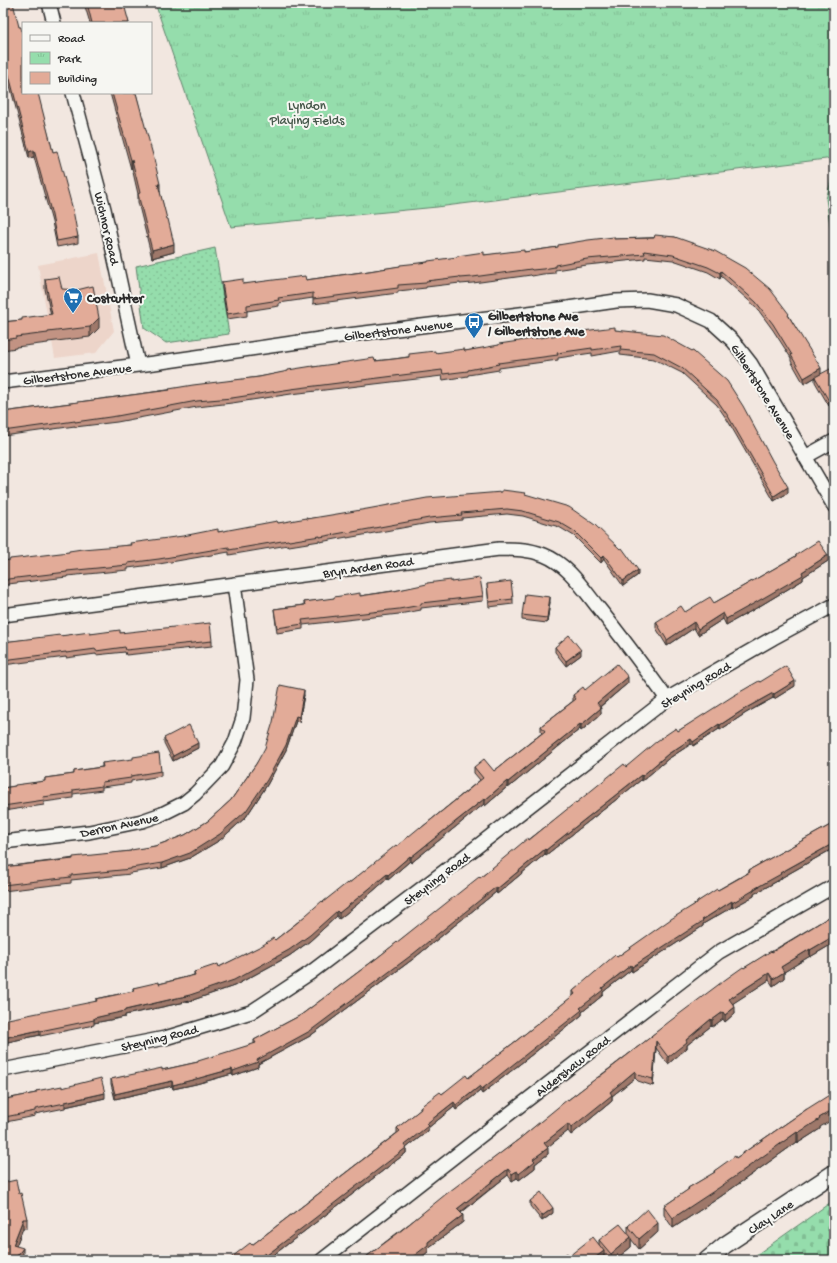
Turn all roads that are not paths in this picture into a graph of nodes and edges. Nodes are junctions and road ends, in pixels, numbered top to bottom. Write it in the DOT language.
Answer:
graph roads {
  1 [pos="48,3"];
  2 [pos="54,22"];
  3 [pos="73,94"];
  4 [pos="138,365"];
  5 [pos="3,382"];
  6 [pos="834,441"];
  7 [pos="806,457"];
  8 [pos="834,506"];
  9 [pos="234,584"];
  10 [pos="834,605"];
  11 [pos="3,615"];
  12 [pos="667,699"];
  13 [pos="3,842"];
  14 [pos="834,886"];
  15 [pos="3,1070"];
  16 [pos="834,1173"];
  17 [pos="322,1260"];
  18 [pos="707,1260"];
  1 -- 2 [label="street"];
  3 -- 4 [label="street, Wichnor Road"];
  4 -- 5 [label="street, Gilbertstone Avenue"];
  4 -- 7 [label="street, Gilbertstone Avenue"];
  6 -- 7 [label="street"];
  7 -- 8 [label="street, Gilbertstone Avenue"];
  9 -- 11 [label="street, Bryn Arden Road"];
  9 -- 12 [label="street, Bryn Arden Road"];
  9 -- 13 [label="street, Derron Avenue"];
  10 -- 12 [label="street, Steyning Road"];
  12 -- 15 [label="street, Steyning Road"];
  14 -- 17 [label="street, Aldershaw Road"];
  16 -- 18 [label="street, Clay Lane"];
}
